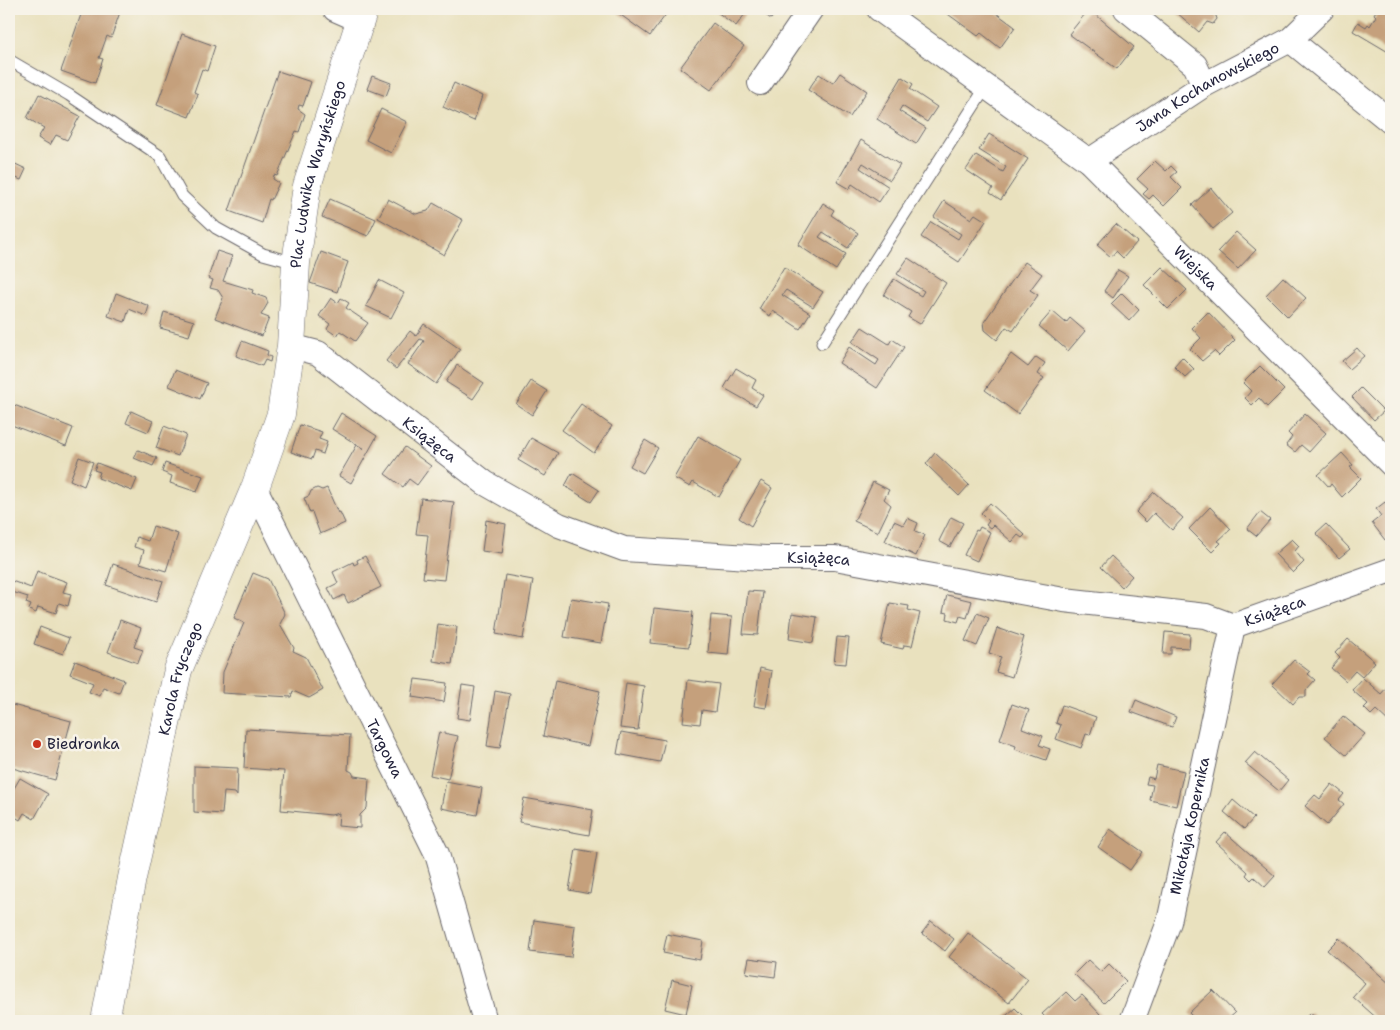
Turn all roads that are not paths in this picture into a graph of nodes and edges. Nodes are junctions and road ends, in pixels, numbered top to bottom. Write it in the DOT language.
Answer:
graph roads {
  1 [pos="335,9"];
  2 [pos="811,9"];
  3 [pos="879,9"];
  4 [pos="1126,9"];
  5 [pos="1322,9"];
  6 [pos="362,14"];
  7 [pos="1290,40"];
  8 [pos="9,60"];
  9 [pos="760,83"];
  10 [pos="1204,84"];
  11 [pos="986,87"];
  12 [pos="1391,122"];
  13 [pos="1089,161"];
  14 [pos="296,263"];
  15 [pos="822,343"];
  16 [pos="291,346"];
  17 [pos="1391,464"];
  18 [pos="255,488"];
  19 [pos="1391,570"];
  20 [pos="1234,626"];
  21 [pos="105,1021"];
  22 [pos="485,1021"];
  23 [pos="1132,1021"];
  1 -- 6 [label="street"];
  2 -- 9 [label="street"];
  3 -- 11 [label="street, Wiejska"];
  4 -- 10 [label="street"];
  5 -- 7 [label="street, Jana Kochanowskiego"];
  6 -- 14 [label="street, Plac Ludwika Waryńskiego"];
  7 -- 10 [label="street, Jana Kochanowskiego"];
  7 -- 12 [label="street"];
  8 -- 14 [label="lane"];
  10 -- 13 [label="street, Jana Kochanowskiego"];
  11 -- 13 [label="street, Wiejska"];
  11 -- 15 [label="lane"];
  13 -- 17 [label="street, Wiejska"];
  14 -- 16 [label="street, Plac Ludwika Waryńskiego"];
  16 -- 18 [label="street, Karola Fryczego"];
  16 -- 20 [label="street, Książęca"];
  18 -- 21 [label="street, Karola Fryczego"];
  18 -- 22 [label="street, Targowa"];
  19 -- 20 [label="street, Książęca"];
  20 -- 23 [label="street, Mikołaja Kopernika"];
}
